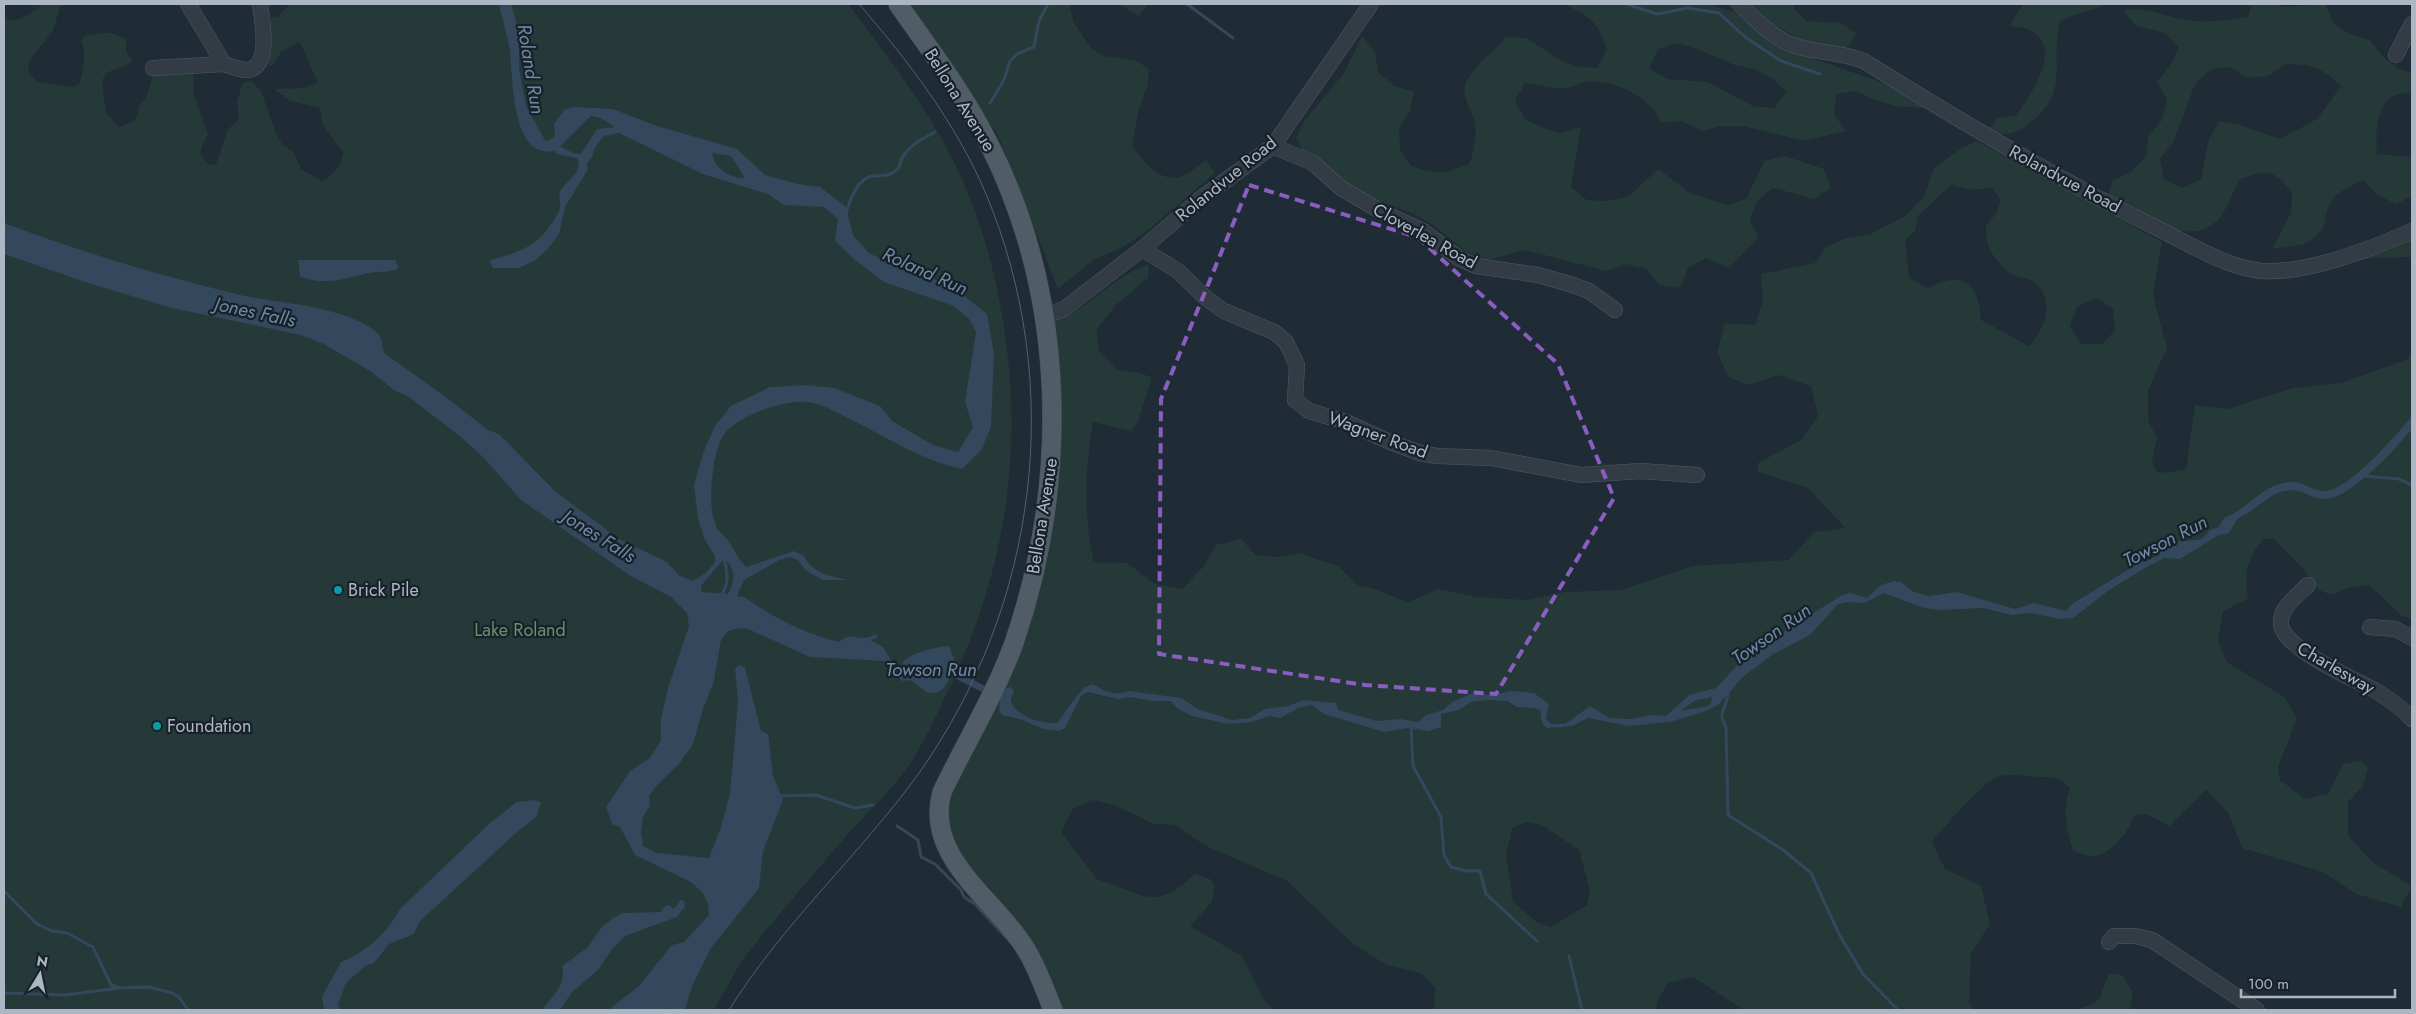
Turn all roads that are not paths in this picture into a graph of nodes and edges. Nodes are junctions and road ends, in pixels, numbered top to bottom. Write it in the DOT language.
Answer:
graph roads {
  1 [pos="188,4"];
  2 [pos="260,4"];
  3 [pos="898,4"];
  4 [pos="1371,4"];
  5 [pos="1738,4"];
  6 [pos="2412,24"];
  7 [pos="2396,55"];
  8 [pos="224,64"];
  9 [pos="153,68"];
  10 [pos="1273,146"];
  11 [pos="2412,231"];
  12 [pos="1142,249"];
  13 [pos="1615,310"];
  14 [pos="1044,316"];
  15 [pos="1697,475"];
  16 [pos="2308,585"];
  17 [pos="2370,627"];
  18 [pos="2412,638"];
  19 [pos="2412,719"];
  20 [pos="2109,942"];
  21 [pos="1053,1010"];
  22 [pos="2257,1010"];
  1 -- 8 [label="street"];
  2 -- 8 [label="street"];
  3 -- 14 [label="main road, Bellona Avenue"];
  4 -- 10 [label="street, Rolandvue Road"];
  5 -- 11 [label="street, Rolandvue Road"];
  6 -- 7 [label="street"];
  8 -- 9 [label="street"];
  10 -- 12 [label="street, Rolandvue Road"];
  10 -- 13 [label="street, Cloverlea Road"];
  12 -- 14 [label="street, Rolandvue Road"];
  12 -- 15 [label="street, Wagner Road"];
  14 -- 21 [label="main road, Bellona Avenue"];
  16 -- 19 [label="street, Charlesway"];
  17 -- 18 [label="street"];
  20 -- 22 [label="street"];
}
